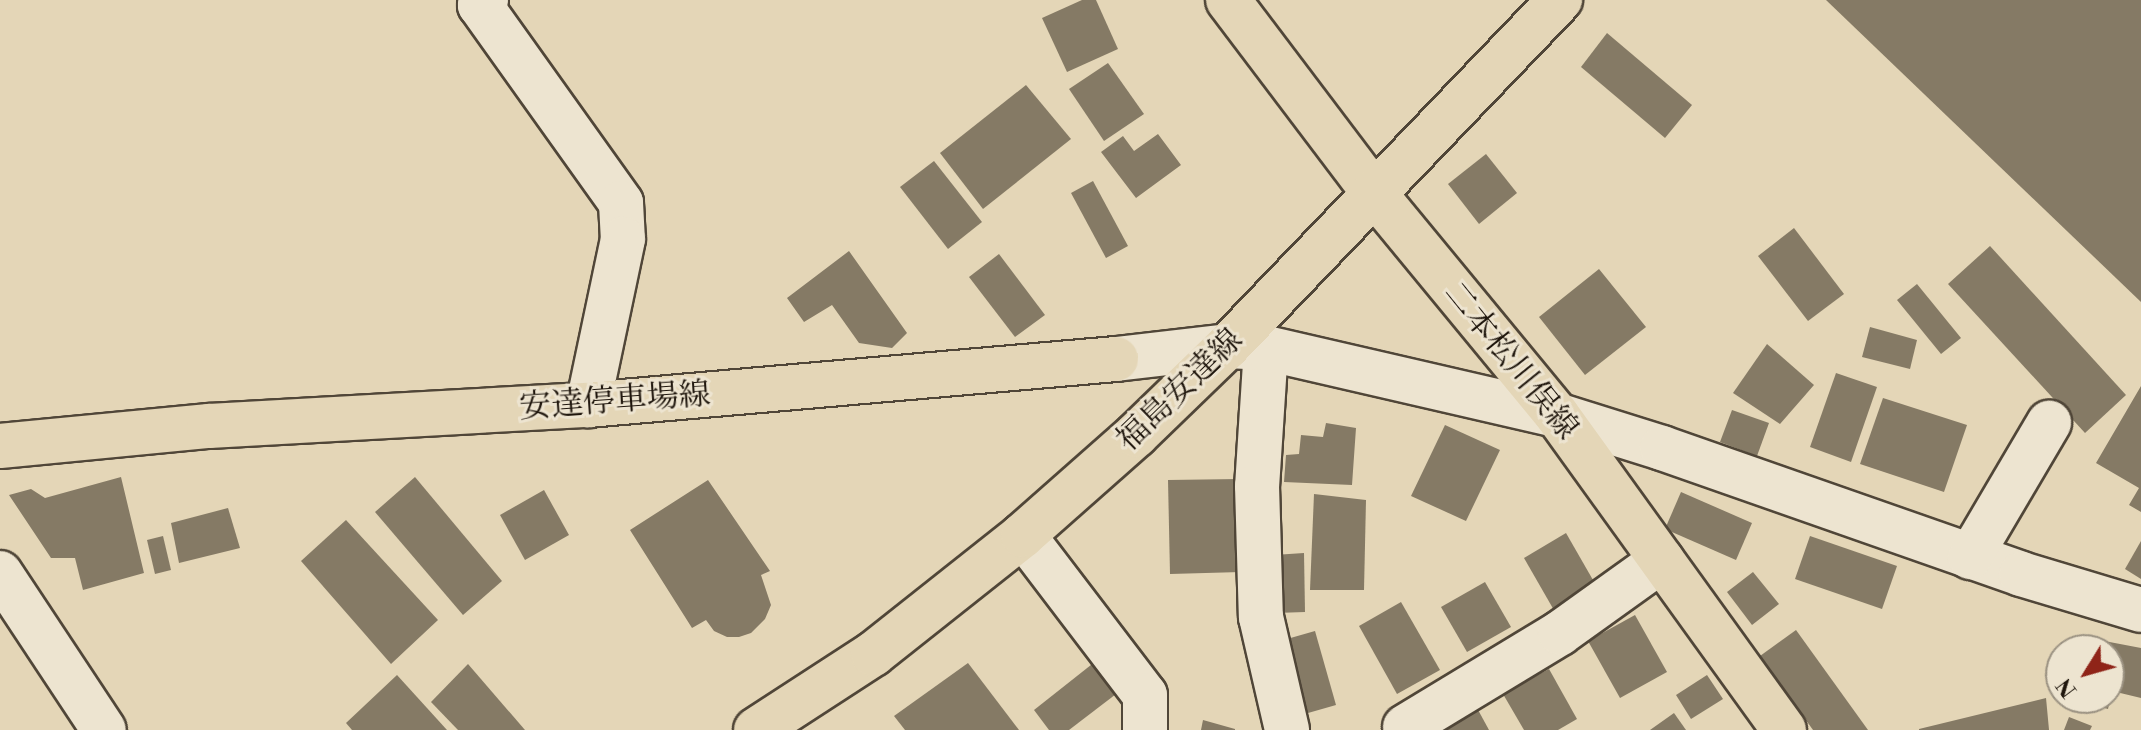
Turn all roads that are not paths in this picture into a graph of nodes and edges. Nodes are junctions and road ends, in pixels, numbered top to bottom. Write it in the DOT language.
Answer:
graph roads {
  1 [pos="486,0"];
  2 [pos="1228,0"];
  3 [pos="1560,0"];
  4 [pos="1374,193"];
  5 [pos="1247,347"];
  6 [pos="1116,359"];
  7 [pos="588,405"];
  8 [pos="1557,415"];
  9 [pos="2049,423"];
  10 [pos="0,446"];
  11 [pos="1023,535"];
  12 [pos="1970,557"];
  13 [pos="1662,560"];
  14 [pos="0,573"];
  15 [pos="2141,610"];
  16 [pos="1405,727"];
  17 [pos="104,730"];
  18 [pos="756,730"];
  19 [pos="1145,730"];
  20 [pos="1287,730"];
  21 [pos="1784,730"];
  1 -- 7 [label="street"];
  2 -- 4 [label="main road, 二本松川俣線"];
  3 -- 4 [label="main road, 福島安達線"];
  4 -- 5 [label="main road, 福島安達線"];
  4 -- 8 [label="main road, 二本松川俣線"];
  5 -- 6 [label="street, 安達停車場線"];
  5 -- 8 [label="street, 安達停車場線"];
  5 -- 11 [label="main road, 福島安達線"];
  5 -- 20 [label="street"];
  6 -- 7 [label="main road, 安達停車場線"];
  7 -- 10 [label="main road, 安達停車場線"];
  8 -- 12 [label="street, 安達停車場線"];
  8 -- 13 [label="main road, 二本松川俣線"];
  9 -- 12 [label="street"];
  11 -- 18 [label="main road, 福島安達線"];
  11 -- 19 [label="street"];
  12 -- 15 [label="street, 安達停車場線"];
  13 -- 16 [label="street"];
  13 -- 21 [label="main road, 二本松川俣線"];
  14 -- 17 [label="street"];
}
